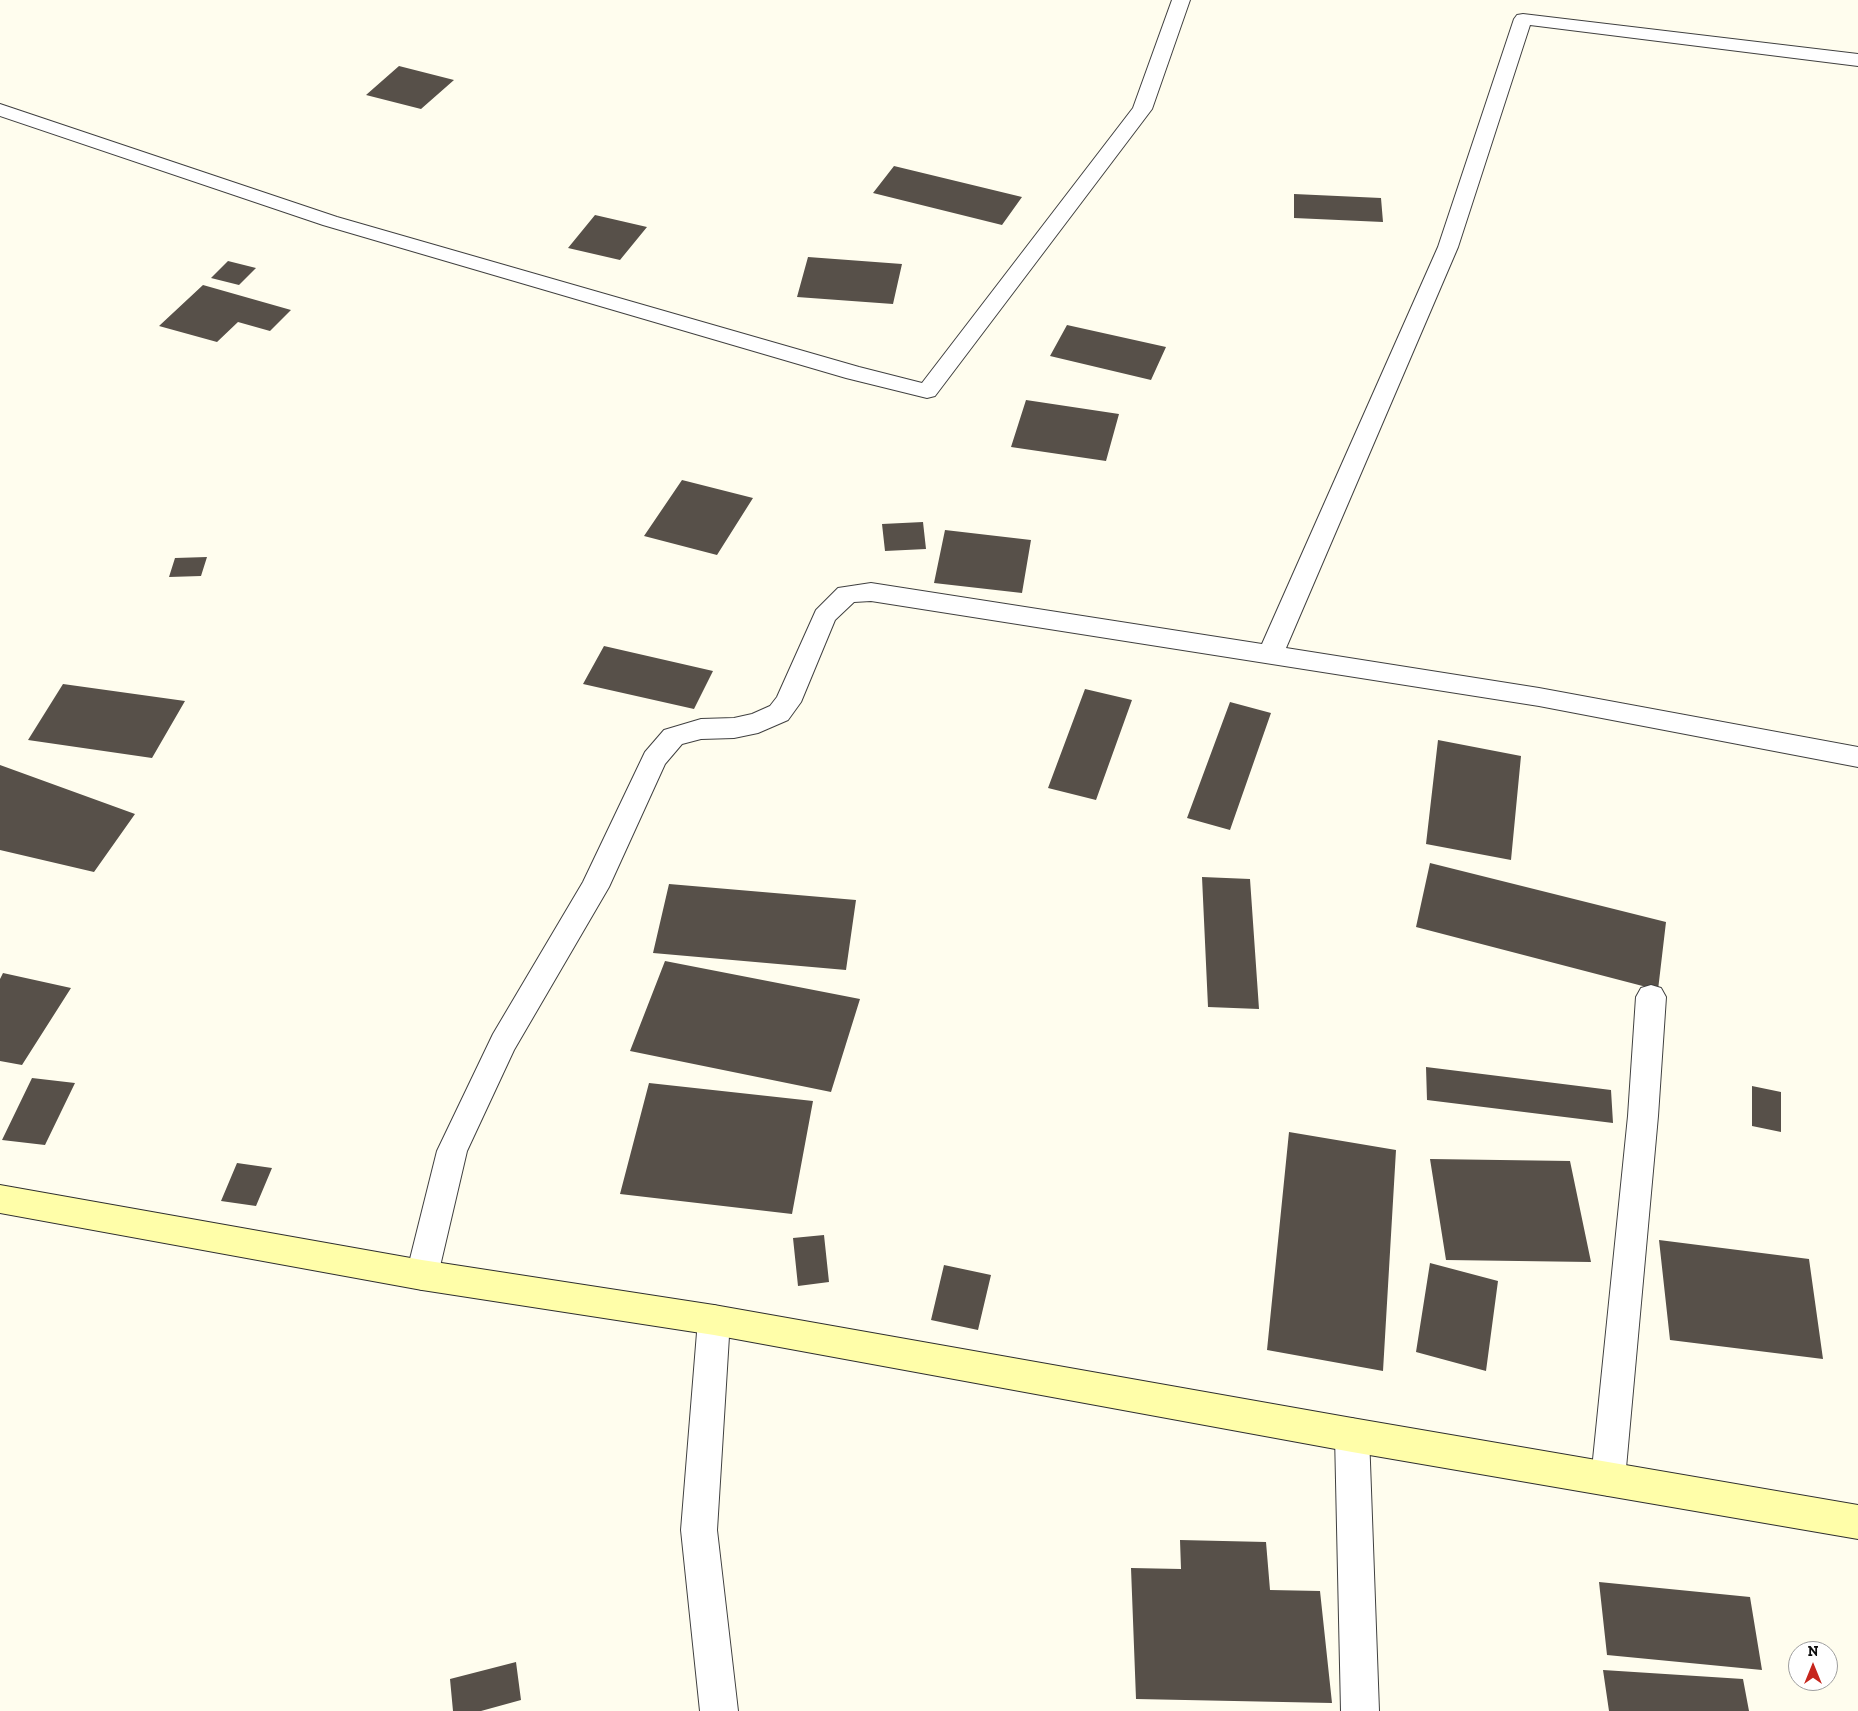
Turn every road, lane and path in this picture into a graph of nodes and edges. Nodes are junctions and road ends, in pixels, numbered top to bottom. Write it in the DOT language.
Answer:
graph roads {
  1 [pos="1181,0"];
  2 [pos="1858,60"];
  3 [pos="0,110"];
  4 [pos="1270,655"];
  5 [pos="1858,756"];
  6 [pos="1651,997"];
  7 [pos="0,1199"];
  8 [pos="422,1274"];
  9 [pos="714,1320"];
  10 [pos="1352,1435"];
  11 [pos="1608,1479"];
  12 [pos="1858,1522"];
  13 [pos="718,1711"];
  14 [pos="1360,1711"];
  1 -- 3 [label="street"];
  2 -- 4 [label="street"];
  4 -- 5 [label="street"];
  4 -- 8 [label="street"];
  6 -- 11 [label="street"];
  7 -- 8 [label="street"];
  8 -- 9 [label="street"];
  9 -- 10 [label="street"];
  9 -- 13 [label="street"];
  10 -- 11 [label="street"];
  10 -- 14 [label="street"];
  11 -- 12 [label="street"];
}
